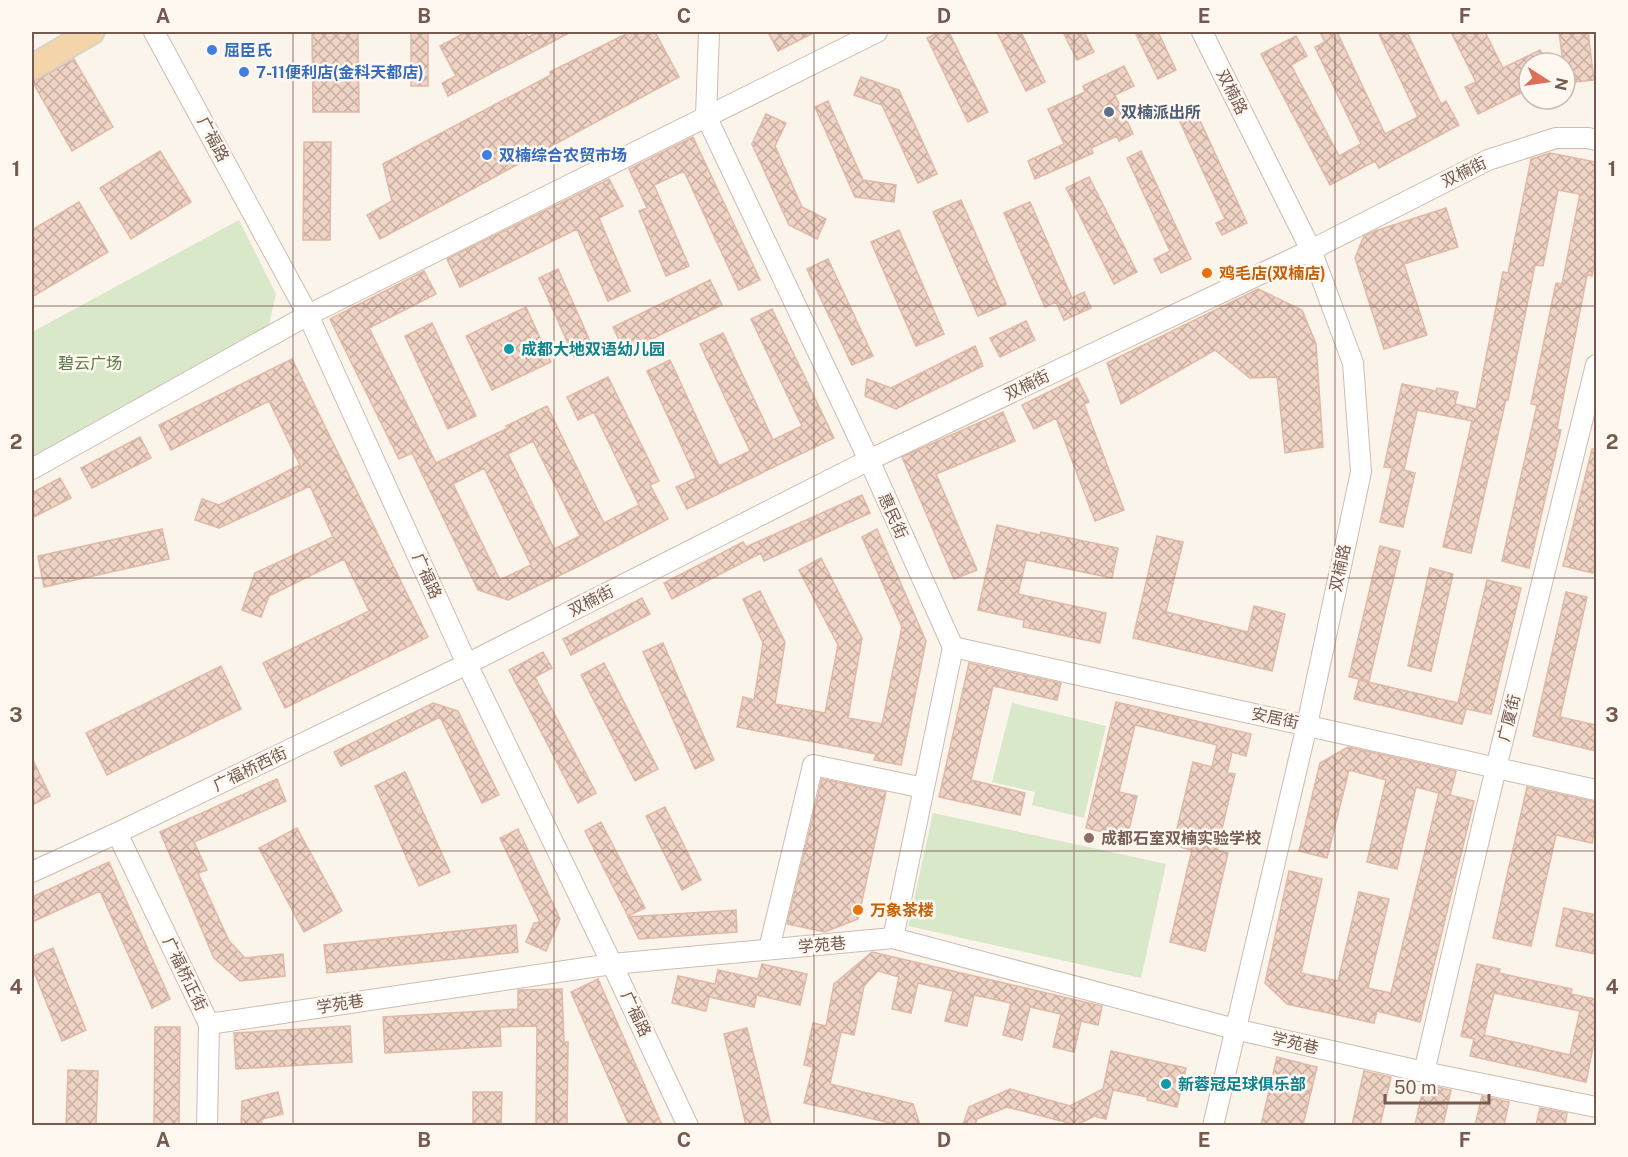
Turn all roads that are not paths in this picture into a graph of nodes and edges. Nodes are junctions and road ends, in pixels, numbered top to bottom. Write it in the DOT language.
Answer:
graph roads {
  1 [pos="92,32"];
  2 [pos="154,32"];
  3 [pos="709,32"];
  4 [pos="877,32"];
  5 [pos="1202,32"];
  6 [pos="32,67"];
  7 [pos="706,116"];
  8 [pos="1596,140"];
  9 [pos="1311,250"];
  10 [pos="308,315"];
  11 [pos="1596,365"];
  12 [pos="868,460"];
  13 [pos="32,470"];
  14 [pos="953,647"];
  15 [pos="467,664"];
  16 [pos="1307,725"];
  17 [pos="1496,768"];
  18 [pos="924,789"];
  19 [pos="1596,790"];
  20 [pos="117,833"];
  21 [pos="32,872"];
  22 [pos="893,938"];
  23 [pos="769,950"];
  24 [pos="612,964"];
  25 [pos="209,1024"];
  26 [pos="1235,1029"];
  27 [pos="1424,1072"];
  28 [pos="1596,1107"];
  29 [pos="207,1125"];
  30 [pos="688,1125"];
  31 [pos="1213,1125"];
  1 -- 6 [label="main road"];
  2 -- 10 [label="street, 广福路"];
  3 -- 7 [label="street"];
  4 -- 7 [label="street"];
  5 -- 9 [label="street, 双楠路"];
  7 -- 10 [label="street"];
  7 -- 12 [label="street, 惠民街"];
  8 -- 9 [label="street, 双楠街"];
  9 -- 12 [label="street, 双楠街"];
  9 -- 16 [label="street, 双楠路"];
  10 -- 13 [label="street"];
  10 -- 15 [label="street, 广福路"];
  11 -- 17 [label="street, 广厦街"];
  12 -- 14 [label="street, 惠民街"];
  12 -- 15 [label="street, 双楠街"];
  14 -- 16 [label="street, 安居街"];
  14 -- 18 [label="street"];
  15 -- 20 [label="street, 广福桥西街"];
  15 -- 24 [label="street, 广福路"];
  16 -- 17 [label="street, 安居街"];
  16 -- 26 [label="street, 双楠路"];
  17 -- 19 [label="street, 安居街"];
  17 -- 27 [label="street, 广厦街"];
  18 -- 22 [label="street"];
  18 -- 23 [label="street"];
  20 -- 21 [label="street, 广福桥西街"];
  20 -- 25 [label="street, 广福桥正街"];
  22 -- 23 [label="street, 学苑巷"];
  22 -- 26 [label="street, 学苑巷"];
  23 -- 24 [label="street, 学苑巷"];
  24 -- 25 [label="street, 学苑巷"];
  24 -- 30 [label="street, 广福路"];
  25 -- 29 [label="street, 广福桥正街"];
  26 -- 27 [label="street, 学苑巷"];
  26 -- 31 [label="street, 双楠路"];
  27 -- 28 [label="street, 学苑巷"];
}
